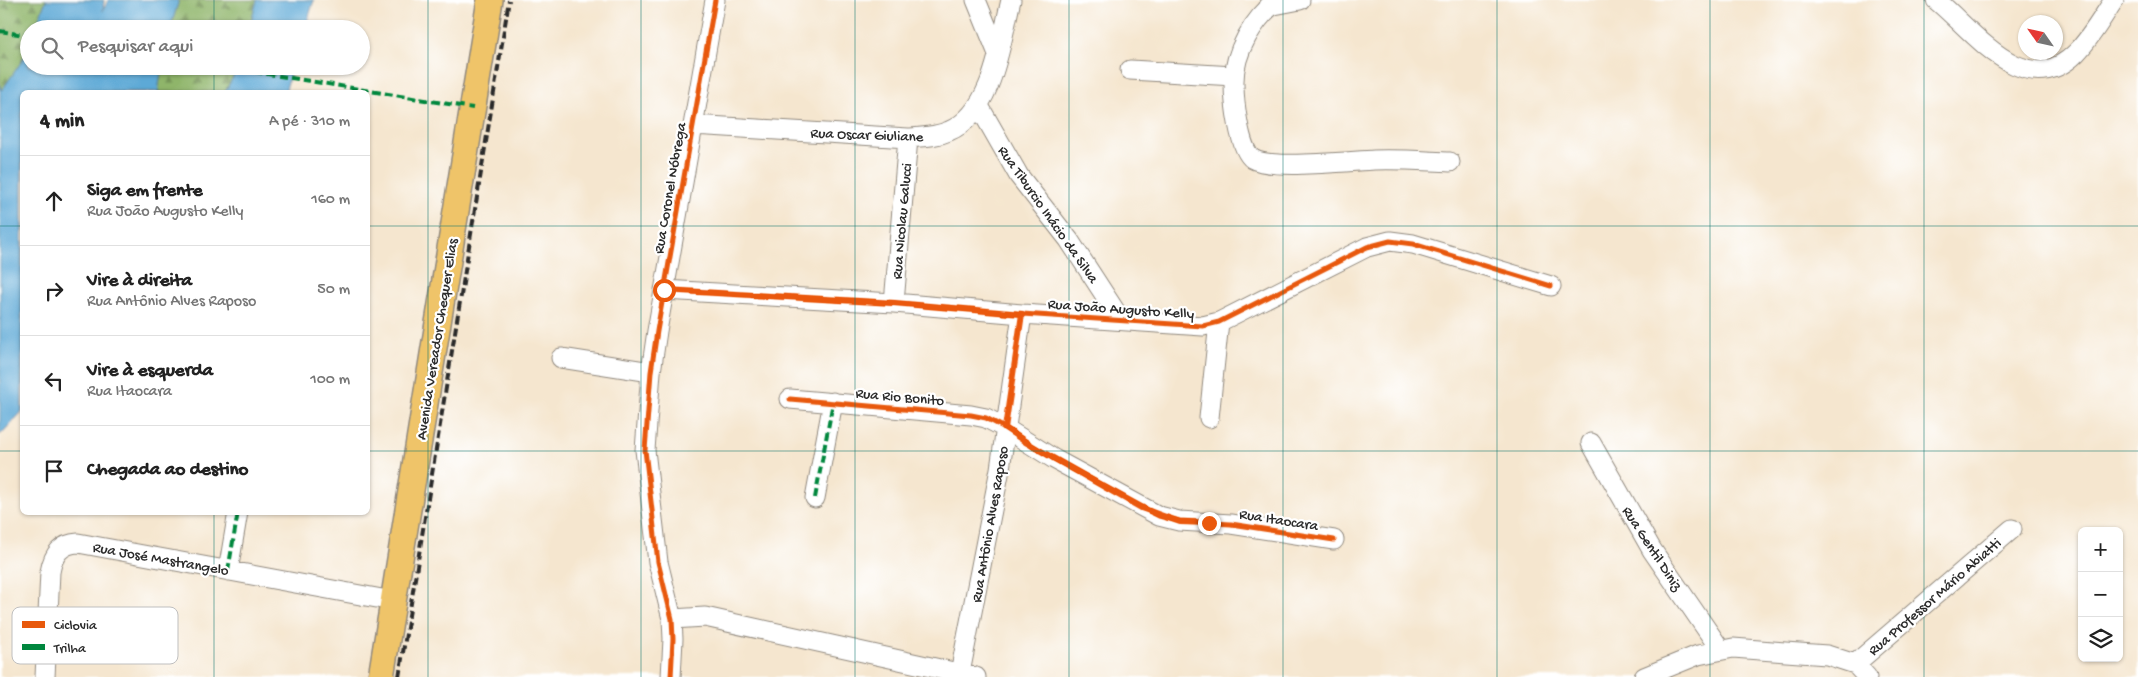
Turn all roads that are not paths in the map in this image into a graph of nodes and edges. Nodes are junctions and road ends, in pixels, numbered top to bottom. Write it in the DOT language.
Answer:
graph roads {
  1 [pos="490,0"];
  2 [pos="714,0"];
  3 [pos="976,0"];
  4 [pos="1011,0"];
  5 [pos="1300,0"];
  6 [pos="1936,0"];
  7 [pos="2114,0"];
  8 [pos="1274,3"];
  9 [pos="998,54"];
  10 [pos="1130,70"];
  11 [pos="1234,76"];
  12 [pos="980,106"];
  13 [pos="693,125"];
  14 [pos="908,138"];
  15 [pos="1450,162"];
  16 [pos="1551,286"];
  17 [pos="664,290"];
  18 [pos="894,303"];
  19 [pos="1022,314"];
  20 [pos="1121,320"];
  21 [pos="1219,322"];
  22 [pos="561,358"];
  23 [pos="651,372"];
  24 [pos="790,399"];
  25 [pos="833,402"];
  26 [pos="1209,418"];
  27 [pos="1005,428"];
  28 [pos="1591,443"];
  29 [pos="815,498"];
  30 [pos="237,515"];
  31 [pos="2012,529"];
  32 [pos="1334,540"];
  33 [pos="228,571"];
  34 [pos="393,601"];
  35 [pos="48,607"];
  36 [pos="672,619"];
  37 [pos="1720,649"];
  38 [pos="46,664"];
  39 [pos="1861,671"];
  40 [pos="968,675"];
  41 [pos="45,677"];
  42 [pos="381,677"];
  43 [pos="670,677"];
  44 [pos="1644,677"];
  1 -- 34 [label="main road, Avenida Vereador Chequer Elias"];
  2 -- 13 [label="street, Rua Coronel Nóbrega"];
  3 -- 9 [label="street"];
  4 -- 9 [label="street, Rua Oscar Giuliane"];
  5 -- 8 [label="street"];
  6 -- 7 [label="street"];
  8 -- 11 [label="street"];
  9 -- 12 [label="street, Rua Oscar Giuliane"];
  10 -- 11 [label="street"];
  11 -- 15 [label="street"];
  12 -- 14 [label="street, Rua Oscar Giuliane"];
  12 -- 20 [label="street, Rua Tiburcio Inácio da Silva"];
  13 -- 14 [label="street, Rua Oscar Giuliane"];
  13 -- 17 [label="street, Rua Coronel Nóbrega"];
  14 -- 18 [label="street, Rua Nicolau Galucci"];
  16 -- 21 [label="street, Rua João Augusto Kelly"];
  17 -- 18 [label="street, Rua João Augusto Kelly"];
  17 -- 23 [label="street, Rua Coronel Nóbrega"];
  18 -- 19 [label="street, Rua João Augusto Kelly"];
  19 -- 20 [label="street, Rua João Augusto Kelly"];
  19 -- 27 [label="street, Rua Antônio Alves Raposo"];
  20 -- 21 [label="street, Rua João Augusto Kelly"];
  21 -- 26 [label="street"];
  22 -- 23 [label="street"];
  23 -- 36 [label="street, Rua Coronel Nóbrega"];
  24 -- 25 [label="street, Rua Rio Bonito"];
  25 -- 27 [label="street, Rua Rio Bonito"];
  25 -- 29 [label="street"];
  27 -- 32 [label="street, Rua Itaocara"];
  27 -- 40 [label="street, Rua Antônio Alves Raposo"];
  28 -- 37 [label="street, Rua Gentil Diniz"];
  30 -- 33 [label="street"];
  31 -- 39 [label="street, Rua Professor Mário Abiatti"];
  33 -- 34 [label="street, Rua José Mastrangelo"];
  33 -- 35 [label="street, Rua José Mastrangelo"];
  34 -- 42 [label="main road, Avenida Vereador Chequer Elias"];
  36 -- 40 [label="street"];
  36 -- 43 [label="street, Rua Coronel Nóbrega"];
  37 -- 39 [label="street"];
  37 -- 44 [label="street"];
  38 -- 41 [label="street, Rua José Mastrangelo"];
}
